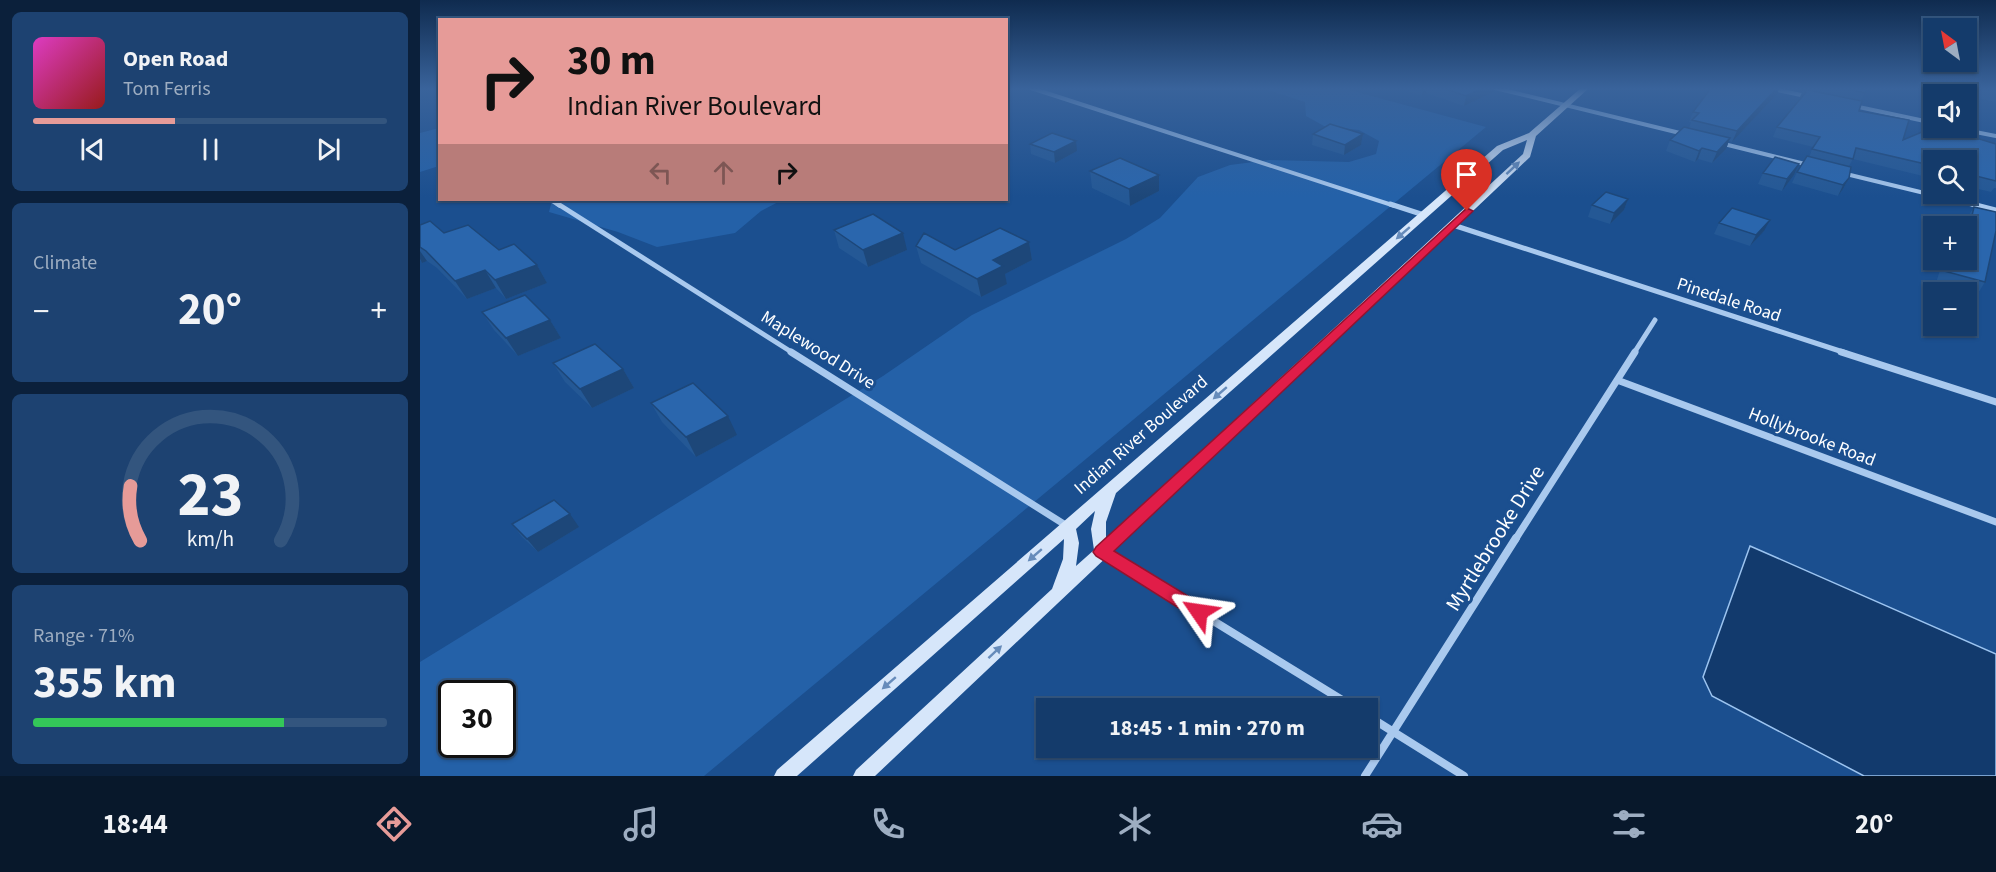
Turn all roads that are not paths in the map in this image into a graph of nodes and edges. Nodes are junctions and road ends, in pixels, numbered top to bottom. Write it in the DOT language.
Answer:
graph roads {
  1 [pos="1143,124"];
  2 [pos="1545,124"];
  3 [pos="1644,124"];
  4 [pos="1977,132"];
  5 [pos="1532,135"];
  6 [pos="1996,136"];
  7 [pos="1696,137"];
  8 [pos="1719,142"];
  9 [pos="1811,165"];
  10 [pos="1834,171"];
  11 [pos="553,201"];
  12 [pos="1996,210"];
  13 [pos="1424,215"];
  14 [pos="1453,225"];
  15 [pos="1654,320"];
  16 [pos="1617,380"];
  17 [pos="1996,402"];
  18 [pos="1111,489"];
  19 [pos="1996,522"];
  20 [pos="1068,527"];
  21 [pos="1102,552"];
  22 [pos="1057,594"];
  23 [pos="1339,698"];
  24 [pos="1378,722"];
  25 [pos="1394,731"];
  26 [pos="783,776"];
  27 [pos="862,776"];
  28 [pos="1365,776"];
  29 [pos="1464,776"];
  1 -- 13 [label="street"];
  2 -- 5 [label="main road, Indian River Boulevard"];
  3 -- 7 [label="street"];
  4 -- 6 [label="street"];
  5 -- 13 [label="main road, Indian River Boulevard"];
  14 -- 5 [label="main road, Indian River Boulevard, one-way"];
  8 -- 9 [label="street"];
  10 -- 12 [label="street"];
  11 -- 20 [label="street, Maplewood Drive"];
  13 -- 18 [label="main road, Indian River Boulevard, one-way"];
  14 -- 17 [label="street, Pinedale Road"];
  14 -- 21 [label="main road, Indian River Boulevard"];
  15 -- 16 [label="street, Myrtlebrooke Drive"];
  16 -- 19 [label="street, Hollybrooke Road"];
  16 -- 25 [label="street, Myrtlebrooke Drive"];
  18 -- 20 [label="main road, Indian River Boulevard"];
  18 -- 21 [label="main road"];
  20 -- 22 [label="main road"];
  20 -- 26 [label="main road, Indian River Boulevard, one-way"];
  21 -- 22 [label="main road, Indian River Boulevard"];
  21 -- 23 [label="street"];
  27 -- 22 [label="main road, Indian River Boulevard, one-way"];
  24 -- 25 [label="street"];
  25 -- 28 [label="street, Myrtlebrooke Drive"];
  25 -- 29 [label="street"];
}
